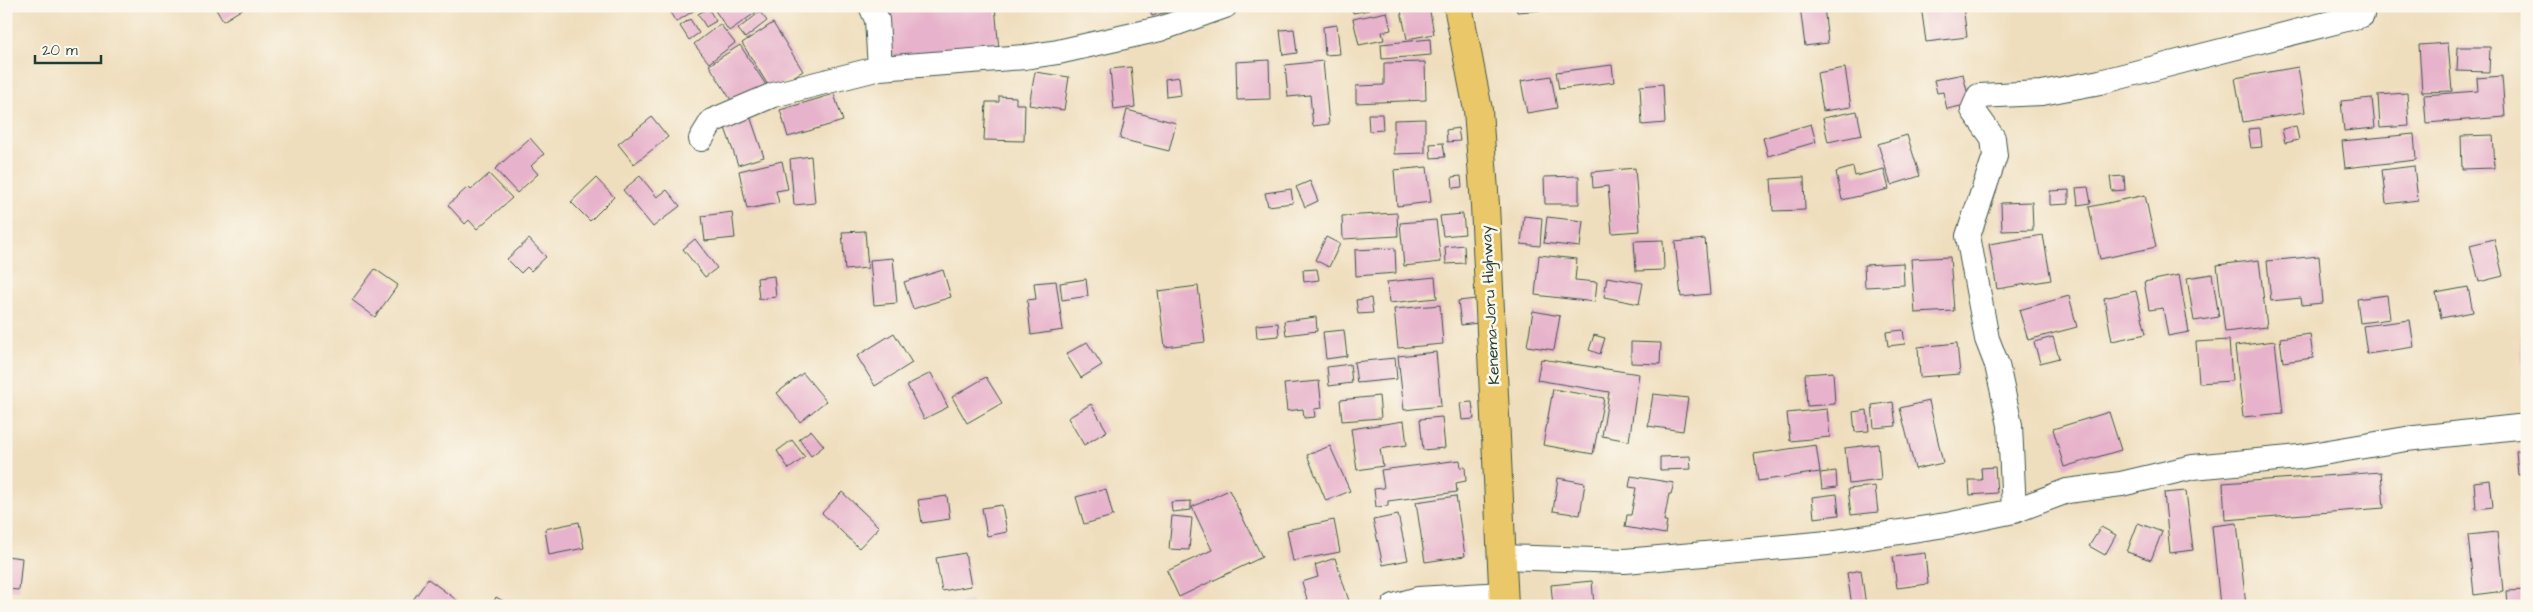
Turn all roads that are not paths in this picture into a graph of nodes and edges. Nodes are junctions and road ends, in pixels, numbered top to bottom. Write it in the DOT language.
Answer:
graph roads {
  1 [pos="871,6"];
  2 [pos="1225,6"];
  3 [pos="1458,6"];
  4 [pos="2362,15"];
  5 [pos="880,68"];
  6 [pos="701,139"];
  7 [pos="2527,426"];
  8 [pos="2014,511"];
  9 [pos="1500,557"];
  10 [pos="1503,600"];
  11 [pos="1394,606"];
  1 -- 5 [label="street"];
  2 -- 5 [label="street"];
  3 -- 9 [label="highway, Kenema-Joru Highway"];
  4 -- 8 [label="street"];
  5 -- 6 [label="street"];
  7 -- 8 [label="street"];
  8 -- 9 [label="street"];
  9 -- 10 [label="highway, Kenema-Joru Highway"];
  10 -- 11 [label="street"];
}
